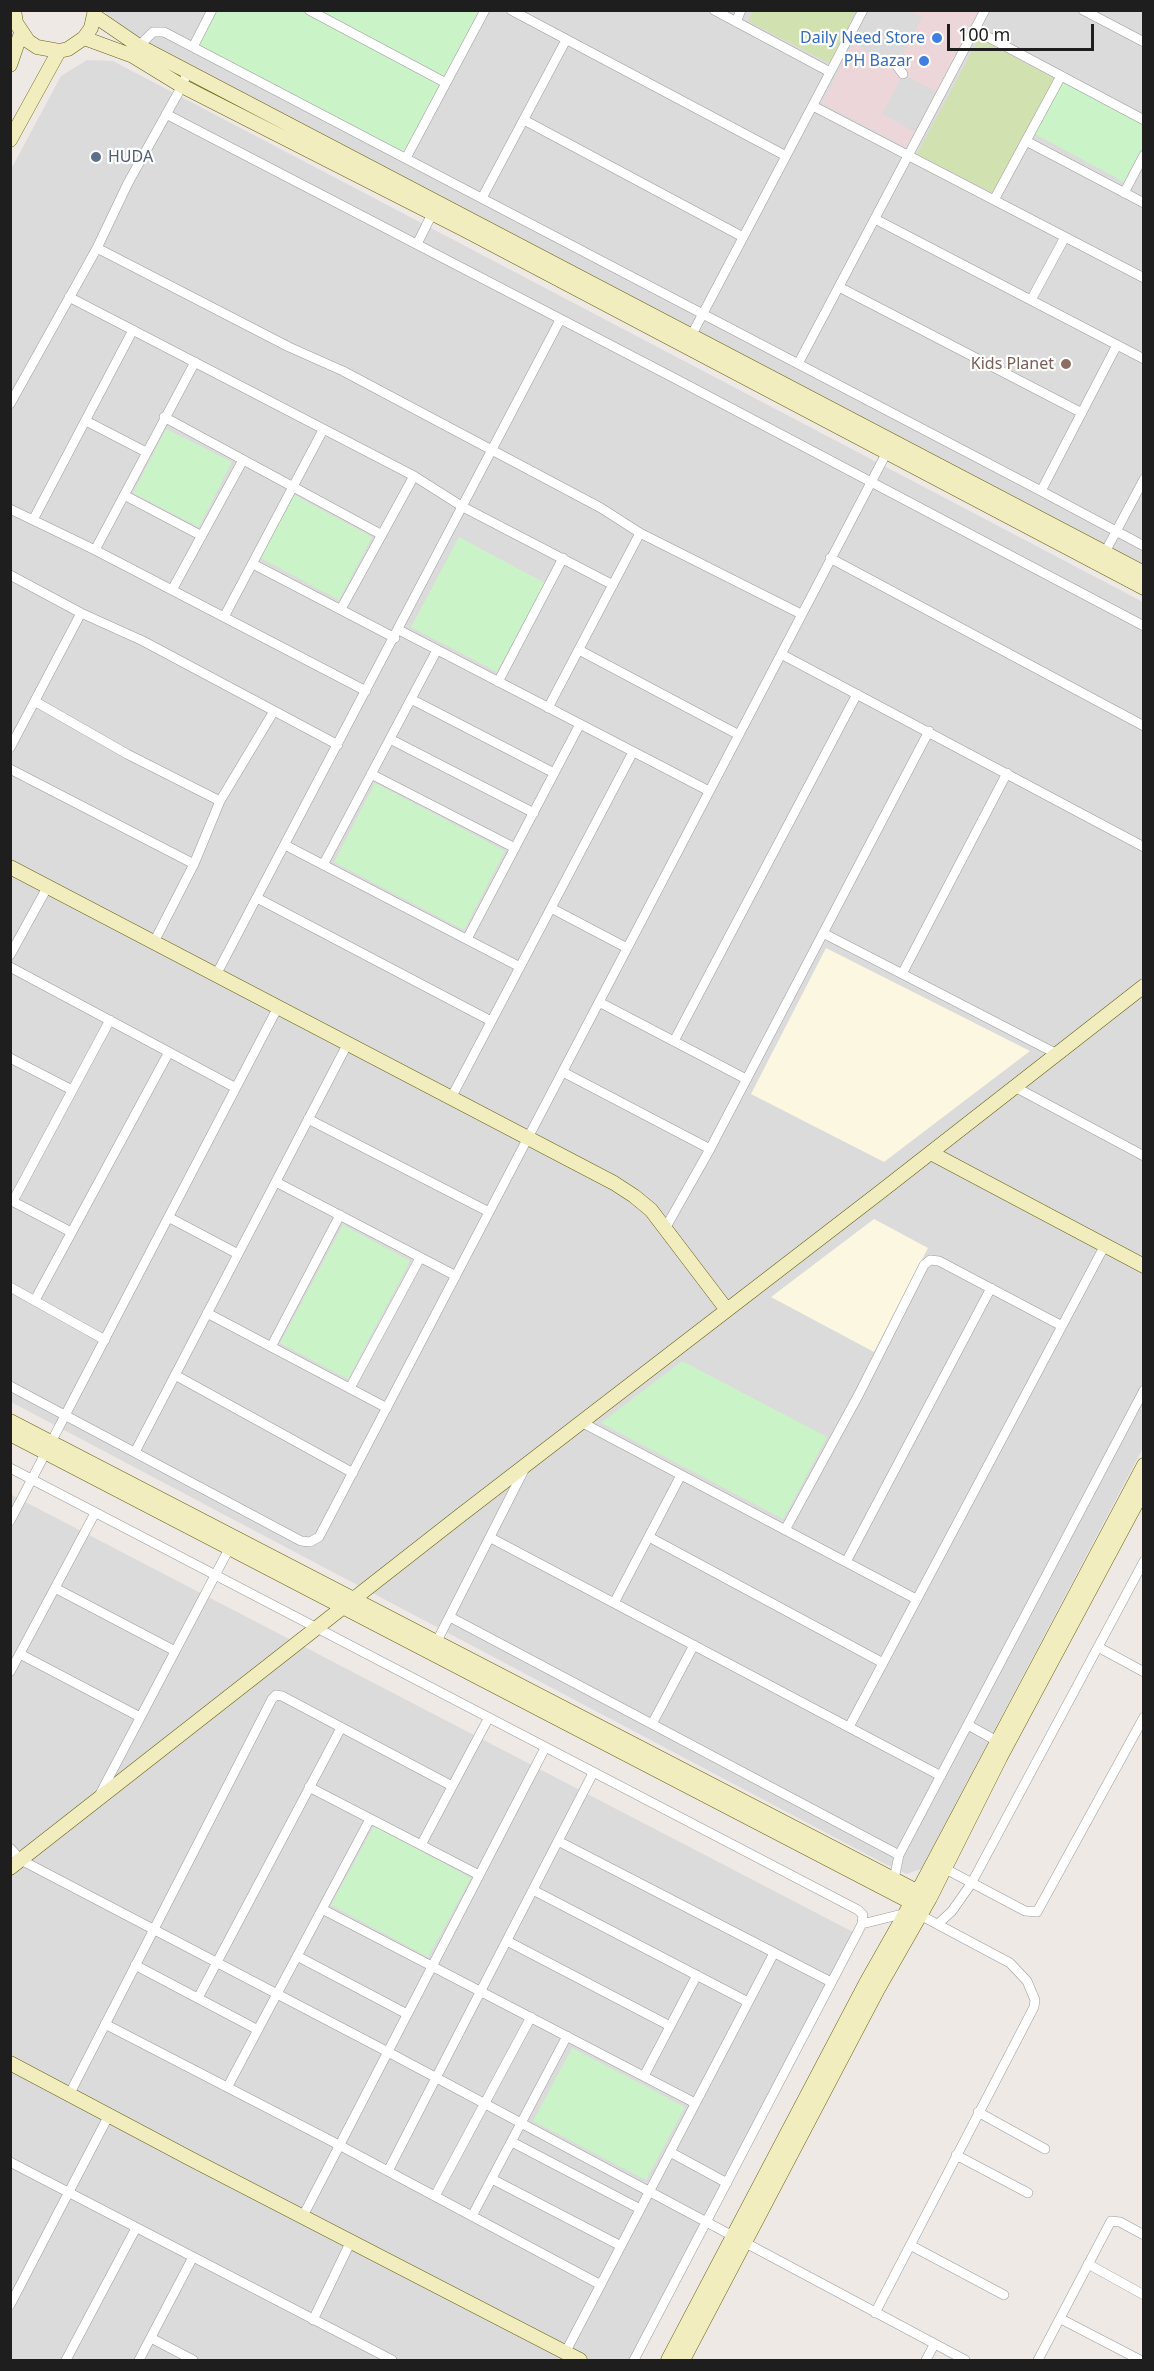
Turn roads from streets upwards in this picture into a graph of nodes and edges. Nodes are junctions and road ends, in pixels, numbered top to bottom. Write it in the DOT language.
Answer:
graph roads {
  1 [pos="14,10"];
  2 [pos="212,10"];
  3 [pos="309,10"];
  4 [pos="485,10"];
  5 [pos="714,10"];
  6 [pos="741,10"];
  7 [pos="863,10"];
  8 [pos="985,10"];
  9 [pos="1083,10"];
  10 [pos="514,11"];
  11 [pos="95,13"];
  12 [pos="736,22"];
  13 [pos="975,30"];
  14 [pos="21,33"];
  15 [pos="84,38"];
  16 [pos="567,40"];
  17 [pos="1143,42"];
  18 [pos="139,46"];
  19 [pos="193,47"];
  20 [pos="59,51"];
  21 [pos="10,65"];
  22 [pos="188,70"];
  23 [pos="830,72"];
  24 [pos="1061,76"];
  25 [pos="446,83"];
  26 [pos="182,86"];
  27 [pos="813,106"];
  28 [pos="166,114"];
  29 [pos="524,120"];
  30 [pos="1143,120"];
  31 [pos="10,140"];
  32 [pos="1026,141"];
  33 [pos="786,156"];
  34 [pos="908,156"];
  35 [pos="1143,156"];
  36 [pos="406,158"];
  37 [pos="1124,193"];
  38 [pos="482,198"];
  39 [pos="994,200"];
  40 [pos="1143,203"];
  41 [pos="432,214"];
  42 [pos="875,219"];
  43 [pos="743,237"];
  44 [pos="1065,237"];
  45 [pos="417,244"];
  46 [pos="97,248"];
  47 [pos="1143,278"];
  48 [pos="839,287"];
  49 [pos="69,297"];
  50 [pos="1031,300"];
  51 [pos="702,314"];
  52 [pos="560,320"];
  53 [pos="133,330"];
  54 [pos="688,342"];
  55 [pos="1117,345"];
  56 [pos="1143,359"];
  57 [pos="195,362"];
  58 [pos="798,364"];
  59 [pos="10,404"];
  60 [pos="1082,413"];
  61 [pos="164,417"];
  62 [pos="86,422"];
  63 [pos="322,430"];
  64 [pos="889,447"];
  65 [pos="489,451"];
  66 [pos="146,452"];
  67 [pos="243,460"];
  68 [pos="414,476"];
  69 [pos="1143,479"];
  70 [pos="871,482"];
  71 [pos="293,487"];
  72 [pos="1041,491"];
  73 [pos="124,495"];
  74 [pos="463,507"];
  75 [pos="10,509"];
  76 [pos="33,520"];
  77 [pos="1116,532"];
  78 [pos="640,533"];
  79 [pos="382,535"];
  80 [pos="202,536"];
  81 [pos="1143,546"];
  82 [pos="95,549"];
  83 [pos="563,558"];
  84 [pos="830,558"];
  85 [pos="1101,559"];
  86 [pos="253,564"];
  87 [pos="1143,573"];
  88 [pos="11,577"];
  89 [pos="613,585"];
  90 [pos="1143,588"];
  91 [pos="172,590"];
  92 [pos="341,609"];
  93 [pos="81,613"];
  94 [pos="801,614"];
  95 [pos="224,617"];
  96 [pos="1143,626"];
  97 [pos="397,634"];
  98 [pos="437,650"];
  99 [pos="579,650"];
  100 [pos="781,654"];
  101 [pos="498,682"];
  102 [pos="366,691"];
  103 [pos="857,694"];
  104 [pos="411,699"];
  105 [pos="36,702"];
  106 [pos="548,708"];
  107 [pos="274,711"];
  108 [pos="580,724"];
  109 [pos="1143,726"];
  110 [pos="929,731"];
  111 [pos="739,735"];
  112 [pos="390,738"];
  113 [pos="338,745"];
  114 [pos="10,748"];
  115 [pos="633,752"];
  116 [pos="10,769"];
  117 [pos="554,773"];
  118 [pos="1007,773"];
  119 [pos="371,774"];
  120 [pos="709,791"];
  121 [pos="220,801"];
  122 [pos="534,813"];
  123 [pos="285,845"];
  124 [pos="515,848"];
  125 [pos="1143,848"];
  126 [pos="194,864"];
  127 [pos="323,865"];
  128 [pos="10,867"];
  129 [pos="48,886"];
  130 [pos="257,898"];
  131 [pos="551,908"];
  132 [pos="823,933"];
  133 [pos="467,939"];
  134 [pos="154,942"];
  135 [pos="627,948"];
  136 [pos="10,955"];
  137 [pos="10,967"];
  138 [pos="520,967"];
  139 [pos="902,974"];
  140 [pos="216,975"];
  141 [pos="1143,986"];
  142 [pos="599,1002"];
  143 [pos="278,1007"];
  144 [pos="110,1020"];
  145 [pos="491,1021"];
  146 [pos="674,1041"];
  147 [pos="348,1043"];
  148 [pos="169,1052"];
  149 [pos="1057,1054"];
  150 [pos="10,1058"];
  151 [pos="563,1072"];
  152 [pos="746,1079"];
  153 [pos="1015,1087"];
  154 [pos="236,1088"];
  155 [pos="72,1090"];
  156 [pos="451,1098"];
  157 [pos="308,1119"];
  158 [pos="528,1138"];
  159 [pos="710,1149"];
  160 [pos="931,1153"];
  161 [pos="1143,1156"];
  162 [pos="276,1182"];
  163 [pos="12,1201"];
  164 [pos="489,1212"];
  165 [pos="340,1215"];
  166 [pos="170,1218"];
  167 [pos="666,1227"];
  168 [pos="71,1232"];
  169 [pos="1105,1245"];
  170 [pos="238,1254"];
  171 [pos="420,1258"];
  172 [pos="1143,1266"];
  173 [pos="456,1276"];
  174 [pos="10,1287"];
  175 [pos="991,1288"];
  176 [pos="35,1300"];
  177 [pos="728,1310"];
  178 [pos="207,1313"];
  179 [pos="1062,1326"];
  180 [pos="105,1340"];
  181 [pos="271,1347"];
  182 [pos="175,1375"];
  183 [pos="10,1386"];
  184 [pos="350,1388"];
  185 [pos="1143,1390"];
  186 [pos="387,1408"];
  187 [pos="66,1415"];
  188 [pos="10,1421"];
  189 [pos="581,1422"];
  190 [pos="10,1434"];
  191 [pos="49,1448"];
  192 [pos="135,1452"];
  193 [pos="528,1464"];
  194 [pos="1143,1464"];
  195 [pos="10,1468"];
  196 [pos="353,1473"];
  197 [pos="681,1475"];
  198 [pos="33,1479"];
  199 [pos="1143,1489"];
  200 [pos="95,1513"];
  201 [pos="10,1521"];
  202 [pos="785,1530"];
  203 [pos="491,1538"];
  204 [pos="649,1538"];
  205 [pos="232,1543"];
  206 [pos="1143,1561"];
  207 [pos="846,1562"];
  208 [pos="215,1576"];
  209 [pos="55,1588"];
  210 [pos="916,1599"];
  211 [pos="614,1603"];
  212 [pos="348,1604"];
  213 [pos="450,1617"];
  214 [pos="318,1628"];
  215 [pos="416,1640"];
  216 [pos="436,1643"];
  217 [pos="694,1645"];
  218 [pos="1098,1647"];
  219 [pos="175,1651"];
  220 [pos="20,1654"];
  221 [pos="883,1663"];
  222 [pos="10,1672"];
  223 [pos="1143,1672"];
  224 [pos="140,1717"];
  225 [pos="1143,1717"];
  226 [pos="488,1719"];
  227 [pos="652,1724"];
  228 [pos="968,1725"];
  229 [pos="849,1727"];
  230 [pos="340,1728"];
  231 [pos="997,1741"];
  232 [pos="545,1748"];
  233 [pos="594,1773"];
  234 [pos="941,1776"];
  235 [pos="452,1786"];
  236 [pos="309,1787"];
  237 [pos="97,1801"];
  238 [pos="370,1819"];
  239 [pos="558,1841"];
  240 [pos="421,1845"];
  241 [pos="10,1848"];
  242 [pos="899,1855"];
  243 [pos="16,1864"];
  244 [pos="939,1866"];
  245 [pos="479,1875"];
  246 [pos="894,1880"];
  247 [pos="971,1884"];
  248 [pos="533,1890"];
  249 [pos="918,1905"];
  250 [pos="322,1910"];
  251 [pos="862,1924"];
  252 [pos="938,1924"];
  253 [pos="153,1929"];
  254 [pos="507,1941"];
  255 [pos="774,1953"];
  256 [pos="297,1956"];
  257 [pos="217,1962"];
  258 [pos="135,1965"];
  259 [pos="432,1966"];
  260 [pos="697,1975"];
  261 [pos="831,1982"];
  262 [pos="481,1991"];
  263 [pos="277,1994"];
  264 [pos="198,1998"];
  265 [pos="748,2002"];
  266 [pos="407,2014"];
  267 [pos="531,2018"];
  268 [pos="105,2024"];
  269 [pos="670,2026"];
  270 [pos="258,2030"];
  271 [pos="567,2036"];
  272 [pos="388,2052"];
  273 [pos="10,2063"];
  274 [pos="644,2076"];
  275 [pos="436,2078"];
  276 [pos="228,2086"];
  277 [pos="70,2093"];
  278 [pos="695,2103"];
  279 [pos="485,2104"];
  280 [pos="978,2112"];
  281 [pos="109,2115"];
  282 [pos="521,2124"];
  283 [pos="512,2142"];
  284 [pos="339,2145"];
  285 [pos="1045,2149"];
  286 [pos="670,2152"];
  287 [pos="956,2156"];
  288 [pos="10,2162"];
  289 [pos="388,2171"];
  290 [pos="492,2179"];
  291 [pos="727,2183"];
  292 [pos="70,2192"];
  293 [pos="649,2192"];
  294 [pos="1028,2193"];
  295 [pos="435,2196"];
  296 [pos="640,2209"];
  297 [pos="303,2216"];
  298 [pos="472,2216"];
  299 [pos="706,2222"];
  300 [pos="136,2228"];
  301 [pos="1143,2235"];
  302 [pos="739,2240"];
  303 [pos="351,2241"];
  304 [pos="910,2245"];
  305 [pos="621,2246"];
  306 [pos="193,2257"];
  307 [pos="1088,2264"];
  308 [pos="601,2285"];
  309 [pos="1004,2295"];
  310 [pos="1143,2295"];
  311 [pos="10,2305"];
  312 [pos="875,2313"];
  313 [pos="1061,2319"];
  314 [pos="313,2320"];
  315 [pos="151,2338"];
  316 [pos="934,2345"];
  317 [pos="566,2353"];
  318 [pos="66,2361"];
  319 [pos="140,2361"];
  320 [pos="193,2361"];
  321 [pos="392,2361"];
  322 [pos="580,2361"];
  323 [pos="634,2361"];
  324 [pos="668,2361"];
  325 [pos="683,2361"];
  326 [pos="926,2361"];
  327 [pos="965,2361"];
  328 [pos="1038,2361"];
  329 [pos="1140,2361"];
  1 -- 14 [label="street"];
  2 -- 19 [label="street"];
  3 -- 25 [label="street"];
  4 -- 25 [label="street"];
  5 -- 12 [label="street"];
  6 -- 12 [label="street"];
  7 -- 23 [label="street"];
  8 -- 13 [label="street"];
  9 -- 17 [label="street"];
  10 -- 16 [label="street"];
  11 -- 15 [label="street"];
  11 -- 18 [label="street"];
  12 -- 23 [label="street"];
  13 -- 24 [label="street"];
  13 -- 34 [label="street"];
  14 -- 20 [label="street"];
  14 -- 21 [label="street"];
  15 -- 20 [label="street"];
  15 -- 26 [label="street"];
  16 -- 29 [label="street"];
  16 -- 33 [label="street"];
  18 -- 19 [label="street"];
  18 -- 22 [label="street"];
  19 -- 36 [label="street"];
  20 -- 31 [label="street"];
  22 -- 26 [label="street"];
  22 -- 54 [label="street"];
  23 -- 27 [label="street"];
  24 -- 30 [label="street"];
  24 -- 32 [label="street"];
  25 -- 36 [label="street"];
  26 -- 28 [label="street"];
  26 -- 41 [label="street"];
  27 -- 33 [label="street"];
  27 -- 34 [label="street"];
  28 -- 45 [label="street"];
  28 -- 46 [label="street"];
  29 -- 38 [label="street"];
  29 -- 43 [label="street"];
  32 -- 37 [label="street"];
  32 -- 39 [label="street"];
  33 -- 43 [label="street"];
  34 -- 39 [label="street"];
  34 -- 42 [label="street"];
  35 -- 37 [label="street"];
  36 -- 38 [label="street"];
  37 -- 40 [label="street"];
  38 -- 51 [label="street"];
  39 -- 44 [label="street"];
  41 -- 45 [label="street"];
  41 -- 54 [label="street"];
  42 -- 48 [label="street"];
  42 -- 50 [label="street"];
  43 -- 51 [label="street"];
  44 -- 47 [label="street"];
  44 -- 50 [label="street"];
  45 -- 52 [label="street"];
  46 -- 49 [label="street"];
  46 -- 65 [label="street"];
  48 -- 58 [label="street"];
  48 -- 60 [label="street"];
  49 -- 53 [label="street"];
  49 -- 59 [label="street"];
  50 -- 55 [label="street"];
  51 -- 54 [label="street"];
  51 -- 58 [label="street"];
  52 -- 65 [label="street"];
  52 -- 70 [label="street"];
  53 -- 57 [label="street"];
  53 -- 62 [label="street"];
  54 -- 64 [label="street"];
  55 -- 56 [label="street"];
  55 -- 60 [label="street"];
  57 -- 61 [label="street"];
  57 -- 63 [label="street"];
  58 -- 72 [label="street"];
  60 -- 72 [label="street"];
  61 -- 66 [label="street"];
  61 -- 67 [label="street"];
  62 -- 66 [label="street"];
  62 -- 76 [label="street"];
  63 -- 68 [label="street"];
  63 -- 71 [label="street"];
  64 -- 70 [label="street"];
  64 -- 85 [label="street"];
  65 -- 74 [label="street"];
  65 -- 78 [label="street"];
  66 -- 73 [label="street"];
  67 -- 71 [label="street"];
  67 -- 80 [label="street"];
  68 -- 74 [label="street"];
  68 -- 79 [label="street"];
  69 -- 77 [label="street"];
  70 -- 84 [label="street"];
  70 -- 96 [label="street"];
  71 -- 79 [label="street"];
  71 -- 86 [label="street"];
  72 -- 77 [label="street"];
  73 -- 80 [label="street"];
  73 -- 82 [label="street"];
  74 -- 83 [label="street"];
  74 -- 97 [label="street"];
  75 -- 76 [label="street"];
  76 -- 82 [label="street"];
  77 -- 81 [label="street"];
  77 -- 85 [label="street"];
  78 -- 89 [label="street"];
  78 -- 94 [label="street"];
  79 -- 92 [label="street"];
  80 -- 91 [label="street"];
  82 -- 91 [label="street"];
  83 -- 89 [label="street"];
  83 -- 101 [label="street"];
  84 -- 94 [label="street"];
  84 -- 109 [label="street"];
  85 -- 87 [label="street"];
  85 -- 90 [label="street"];
  86 -- 92 [label="street"];
  86 -- 95 [label="street"];
  88 -- 93 [label="street"];
  89 -- 99 [label="street"];
  91 -- 95 [label="street"];
  92 -- 97 [label="street"];
  93 -- 105 [label="street"];
  93 -- 107 [label="street"];
  94 -- 100 [label="street"];
  95 -- 102 [label="street"];
  97 -- 98 [label="street"];
  97 -- 102 [label="street"];
  98 -- 101 [label="street"];
  98 -- 104 [label="street"];
  99 -- 106 [label="street"];
  99 -- 111 [label="street"];
  100 -- 103 [label="street"];
  100 -- 111 [label="street"];
  101 -- 106 [label="street"];
  102 -- 113 [label="street"];
  103 -- 110 [label="street"];
  103 -- 146 [label="street"];
  104 -- 112 [label="street"];
  104 -- 117 [label="street"];
  105 -- 114 [label="street"];
  105 -- 121 [label="street"];
  106 -- 108 [label="street"];
  107 -- 113 [label="street"];
  107 -- 121 [label="street"];
  108 -- 115 [label="street"];
  108 -- 117 [label="street"];
  110 -- 118 [label="street"];
  110 -- 132 [label="street"];
  111 -- 120 [label="street"];
  112 -- 119 [label="street"];
  112 -- 122 [label="street"];
  113 -- 123 [label="street"];
  115 -- 120 [label="street"];
  115 -- 131 [label="street"];
  116 -- 126 [label="street"];
  117 -- 122 [label="street"];
  118 -- 125 [label="street"];
  118 -- 139 [label="street"];
  119 -- 124 [label="street"];
  119 -- 127 [label="street"];
  120 -- 135 [label="street"];
  121 -- 126 [label="street"];
  122 -- 124 [label="street"];
  123 -- 127 [label="street"];
  123 -- 130 [label="street"];
  124 -- 133 [label="street"];
  126 -- 134 [label="street"];
  127 -- 133 [label="street"];
  128 -- 129 [label="street"];
  129 -- 134 [label="street"];
  129 -- 136 [label="street"];
  130 -- 140 [label="street"];
  130 -- 145 [label="street"];
  131 -- 135 [label="street"];
  131 -- 138 [label="street"];
  132 -- 139 [label="street"];
  132 -- 152 [label="street"];
  133 -- 138 [label="street"];
  134 -- 140 [label="street"];
  135 -- 142 [label="street"];
  137 -- 144 [label="street"];
  138 -- 145 [label="street"];
  139 -- 149 [label="street"];
  140 -- 143 [label="street"];
  141 -- 149 [label="street"];
  142 -- 146 [label="street"];
  142 -- 151 [label="street"];
  143 -- 147 [label="street"];
  143 -- 154 [label="street"];
  144 -- 148 [label="street"];
  144 -- 155 [label="street"];
  145 -- 156 [label="street"];
  146 -- 152 [label="street"];
  147 -- 156 [label="street"];
  147 -- 157 [label="street"];
  148 -- 154 [label="street"];
  148 -- 168 [label="street"];
  149 -- 153 [label="street"];
  150 -- 155 [label="street"];
  151 -- 158 [label="street"];
  151 -- 159 [label="street"];
  152 -- 159 [label="street"];
  153 -- 160 [label="street"];
  153 -- 161 [label="street"];
  154 -- 166 [label="street"];
  155 -- 163 [label="street"];
  156 -- 158 [label="street"];
  157 -- 162 [label="street"];
  157 -- 164 [label="street"];
  158 -- 164 [label="street"];
  158 -- 167 [label="street"];
  159 -- 167 [label="street"];
  160 -- 169 [label="street"];
  160 -- 177 [label="street"];
  162 -- 165 [label="street"];
  162 -- 170 [label="street"];
  163 -- 168 [label="street"];
  164 -- 173 [label="street"];
  165 -- 171 [label="street"];
  165 -- 181 [label="street"];
  166 -- 170 [label="street"];
  166 -- 180 [label="street"];
  167 -- 177 [label="street"];
  168 -- 176 [label="street"];
  169 -- 172 [label="street"];
  169 -- 179 [label="street"];
  170 -- 178 [label="street"];
  171 -- 173 [label="street"];
  171 -- 184 [label="street"];
  173 -- 186 [label="street"];
  174 -- 176 [label="street"];
  175 -- 179 [label="street"];
  175 -- 202 [label="street"];
  175 -- 207 [label="street"];
  176 -- 180 [label="street"];
  177 -- 189 [label="street"];
  178 -- 181 [label="street"];
  178 -- 182 [label="street"];
  179 -- 210 [label="street"];
  180 -- 187 [label="street"];
  181 -- 184 [label="street"];
  182 -- 192 [label="street"];
  182 -- 196 [label="street"];
  183 -- 187 [label="street"];
  184 -- 186 [label="street"];
  185 -- 228 [label="street"];
  186 -- 196 [label="street"];
  187 -- 191 [label="street"];
  187 -- 192 [label="street"];
  188 -- 191 [label="street"];
  189 -- 193 [label="street"];
  189 -- 197 [label="street"];
  190 -- 191 [label="street"];
  191 -- 198 [label="street"];
  191 -- 205 [label="street"];
  192 -- 196 [label="street"];
  193 -- 203 [label="street"];
  193 -- 212 [label="street"];
  194 -- 231 [label="street"];
  195 -- 198 [label="street"];
  197 -- 202 [label="street"];
  197 -- 204 [label="street"];
  198 -- 200 [label="street"];
  198 -- 201 [label="street"];
  199 -- 244 [label="street"];
  200 -- 208 [label="street"];
  200 -- 209 [label="street"];
  202 -- 207 [label="street"];
  203 -- 211 [label="street"];
  203 -- 213 [label="street"];
  204 -- 211 [label="street"];
  204 -- 221 [label="street"];
  205 -- 208 [label="street"];
  205 -- 212 [label="street"];
  206 -- 218 [label="street"];
  207 -- 210 [label="street"];
  208 -- 214 [label="street"];
  208 -- 219 [label="street"];
  209 -- 219 [label="street"];
  209 -- 220 [label="street"];
  210 -- 221 [label="street"];
  211 -- 217 [label="street"];
  212 -- 214 [label="street"];
  212 -- 215 [label="street"];
  213 -- 216 [label="street"];
  213 -- 227 [label="street"];
  214 -- 226 [label="street"];
  214 -- 237 [label="street"];
  215 -- 216 [label="street"];
  215 -- 249 [label="street"];
  216 -- 246 [label="street"];
  217 -- 227 [label="street"];
  217 -- 229 [label="street"];
  218 -- 223 [label="street"];
  218 -- 247 [label="street"];
  219 -- 224 [label="street"];
  220 -- 222 [label="street"];
  220 -- 224 [label="street"];
  221 -- 229 [label="street"];
  224 -- 237 [label="street"];
  225 -- 247 [label="street"];
  226 -- 232 [label="street"];
  226 -- 235 [label="street"];
  227 -- 242 [label="street"];
  228 -- 231 [label="street"];
  228 -- 234 [label="street"];
  229 -- 234 [label="street"];
  230 -- 235 [label="street"];
  230 -- 236 [label="street"];
  230 -- 253 [label="street"];
  231 -- 244 [label="street"];
  232 -- 233 [label="street"];
  232 -- 245 [label="street"];
  233 -- 239 [label="street"];
  233 -- 251 [label="street"];
  234 -- 242 [label="street"];
  235 -- 240 [label="street"];
  236 -- 238 [label="street"];
  236 -- 257 [label="street"];
  237 -- 243 [label="street"];
  238 -- 240 [label="street"];
  238 -- 250 [label="street"];
  239 -- 248 [label="street"];
  239 -- 255 [label="street"];
  240 -- 245 [label="street"];
  241 -- 243 [label="street"];
  242 -- 246 [label="street"];
  243 -- 253 [label="street"];
  244 -- 247 [label="street"];
  244 -- 249 [label="street"];
  245 -- 259 [label="street"];
  246 -- 249 [label="street"];
  247 -- 252 [label="street"];
  248 -- 254 [label="street"];
  248 -- 260 [label="street"];
  249 -- 251 [label="street"];
  249 -- 252 [label="street"];
  249 -- 302 [label="street"];
  250 -- 256 [label="street"];
  250 -- 259 [label="street"];
  251 -- 261 [label="street"];
  252 -- 280 [label="street"];
  253 -- 257 [label="street"];
  253 -- 258 [label="street"];
  254 -- 262 [label="street"];
  254 -- 269 [label="street"];
  255 -- 261 [label="street"];
  255 -- 265 [label="street"];
  256 -- 263 [label="street"];
  256 -- 266 [label="street"];
  257 -- 263 [label="street"];
  257 -- 264 [label="street"];
  258 -- 264 [label="street"];
  258 -- 268 [label="street"];
  259 -- 262 [label="street"];
  259 -- 266 [label="street"];
  260 -- 265 [label="street"];
  260 -- 269 [label="street"];
  261 -- 291 [label="street"];
  262 -- 267 [label="street"];
  262 -- 275 [label="street"];
  263 -- 270 [label="street"];
  263 -- 272 [label="street"];
  264 -- 270 [label="street"];
  265 -- 278 [label="street"];
  266 -- 272 [label="street"];
  267 -- 271 [label="street"];
  267 -- 279 [label="street"];
  268 -- 276 [label="street"];
  268 -- 277 [label="street"];
  269 -- 274 [label="street"];
  270 -- 276 [label="street"];
  271 -- 274 [label="street"];
  271 -- 282 [label="street"];
  272 -- 275 [label="street"];
  272 -- 284 [label="street"];
  273 -- 277 [label="street"];
  274 -- 278 [label="street"];
  275 -- 279 [label="street"];
  275 -- 289 [label="street"];
  276 -- 284 [label="street"];
  277 -- 281 [label="street"];
  278 -- 286 [label="street"];
  279 -- 282 [label="street"];
  279 -- 295 [label="street"];
  280 -- 285 [label="street"];
  280 -- 287 [label="street"];
  281 -- 292 [label="street"];
  281 -- 297 [label="street"];
  282 -- 283 [label="street"];
  282 -- 293 [label="street"];
  283 -- 290 [label="street"];
  283 -- 296 [label="street"];
  284 -- 289 [label="street"];
  284 -- 297 [label="street"];
  286 -- 291 [label="street"];
  286 -- 293 [label="street"];
  287 -- 294 [label="street"];
  287 -- 304 [label="street"];
  288 -- 292 [label="street"];
  289 -- 295 [label="street"];
  290 -- 298 [label="street"];
  290 -- 305 [label="street"];
  291 -- 299 [label="street"];
  292 -- 300 [label="street"];
  292 -- 311 [label="street"];
  293 -- 296 [label="street"];
  293 -- 299 [label="street"];
  295 -- 298 [label="street"];
  296 -- 305 [label="street"];
  297 -- 303 [label="street"];
  298 -- 308 [label="street"];
  299 -- 302 [label="street"];
  299 -- 323 [label="street"];
  300 -- 306 [label="street"];
  300 -- 318 [label="street"];
  301 -- 307 [label="street"];
  302 -- 312 [label="street"];
  302 -- 324 [label="street"];
  302 -- 325 [label="street"];
  303 -- 314 [label="street"];
  303 -- 317 [label="street"];
  304 -- 309 [label="street"];
  304 -- 312 [label="street"];
  305 -- 308 [label="street"];
  306 -- 314 [label="street"];
  306 -- 315 [label="street"];
  307 -- 310 [label="street"];
  307 -- 313 [label="street"];
  308 -- 317 [label="street"];
  312 -- 316 [label="street"];
  313 -- 328 [label="street"];
  313 -- 329 [label="street"];
  314 -- 321 [label="street"];
  315 -- 319 [label="street"];
  315 -- 320 [label="street"];
  316 -- 326 [label="street"];
  316 -- 327 [label="street"];
  317 -- 322 [label="street"];
}
